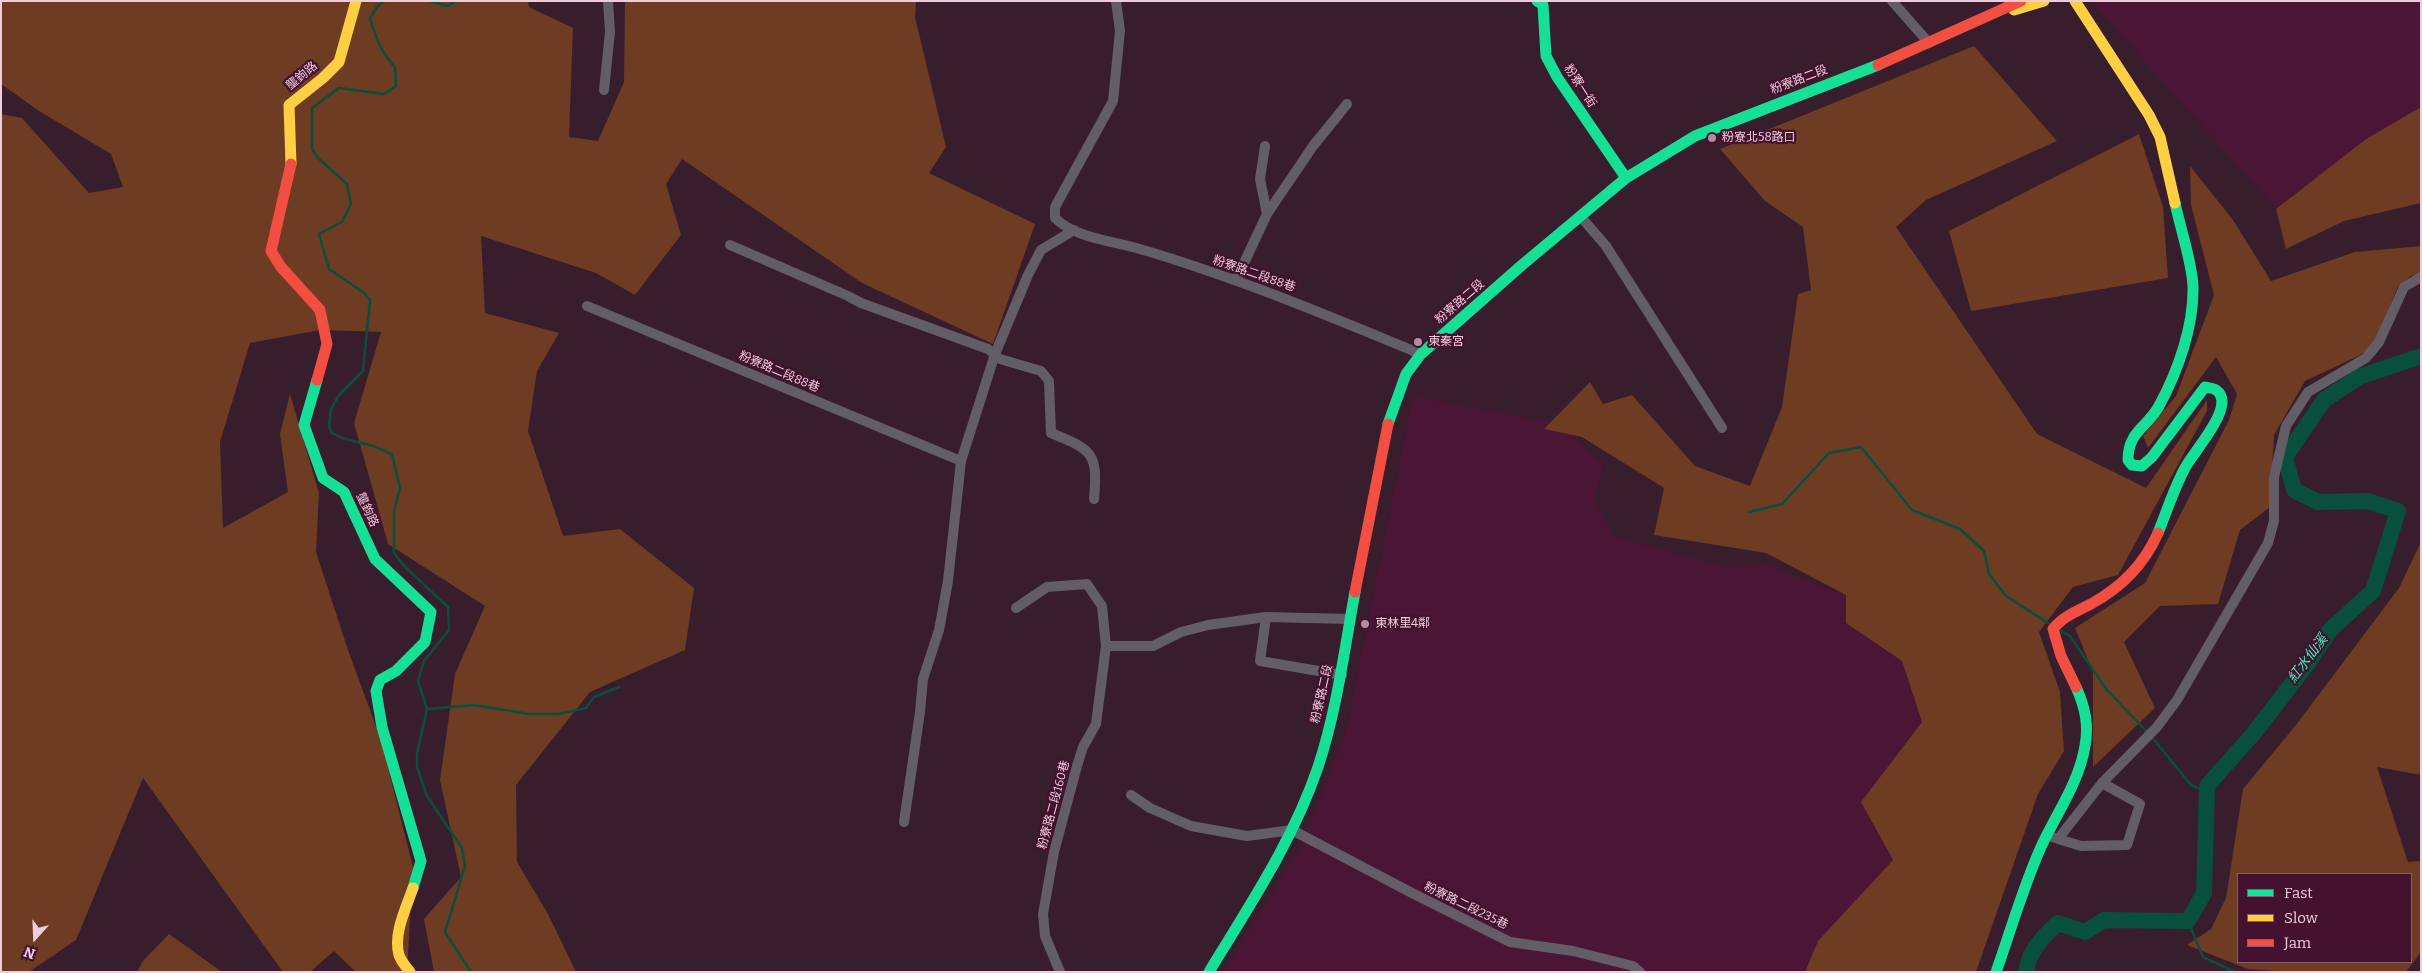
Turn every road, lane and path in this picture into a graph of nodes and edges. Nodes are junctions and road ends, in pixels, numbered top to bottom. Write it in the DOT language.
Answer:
graph roads {
  1 [pos="356,1"];
  2 [pos="608,1"];
  3 [pos="1116,1"];
  4 [pos="1537,1"];
  5 [pos="1892,1"];
  6 [pos="2021,1"];
  7 [pos="2044,1"];
  8 [pos="2075,1"];
  9 [pos="1989,18"];
  10 [pos="1929,43"];
  11 [pos="604,90"];
  12 [pos="1347,104"];
  13 [pos="1265,146"];
  14 [pos="1626,178"];
  15 [pos="1267,214"];
  16 [pos="1581,217"];
  17 [pos="1074,230"];
  18 [pos="730,245"];
  19 [pos="2421,277"];
  20 [pos="1236,280"];
  21 [pos="587,306"];
  22 [pos="996,354"];
  23 [pos="1421,354"];
  24 [pos="1722,428"];
  25 [pos="961,461"];
  26 [pos="1094,498"];
  27 [pos="1016,608"];
  28 [pos="1266,617"];
  29 [pos="1350,619"];
  30 [pos="1106,646"];
  31 [pos="1342,674"];
  32 [pos="2102,783"];
  33 [pos="1130,795"];
  34 [pos="904,822"];
  35 [pos="1292,830"];
  36 [pos="2046,836"];
  37 [pos="2058,839"];
  38 [pos="410,972"];
  39 [pos="1060,972"];
  40 [pos="1209,972"];
  41 [pos="1640,972"];
  42 [pos="1996,972"];
  1 -- 38 [label="street, 壟鉤路"];
  2 -- 11 [label="street"];
  3 -- 17 [label="street, 粉寮路二段88巷"];
  4 -- 14 [label="street, 粉寮一街"];
  5 -- 10 [label="street"];
  6 -- 9 [label="street, 粉寮路二段"];
  7 -- 9 [label="street, 粉寮路二段"];
  8 -- 36 [label="street"];
  9 -- 10 [label="street, 粉寮路二段"];
  10 -- 14 [label="street, 粉寮路二段"];
  12 -- 15 [label="street"];
  13 -- 15 [label="street"];
  14 -- 16 [label="street, 粉寮路二段"];
  15 -- 20 [label="street"];
  16 -- 23 [label="street, 粉寮路二段"];
  16 -- 24 [label="street"];
  17 -- 20 [label="street, 粉寮路二段88巷"];
  17 -- 22 [label="street"];
  18 -- 22 [label="street"];
  19 -- 32 [label="street"];
  20 -- 23 [label="street, 粉寮路二段88巷"];
  21 -- 25 [label="street, 粉寮路二段88巷"];
  22 -- 25 [label="street"];
  22 -- 26 [label="street"];
  23 -- 29 [label="street, 粉寮路二段"];
  25 -- 34 [label="street"];
  27 -- 30 [label="street, 粉寮路二段160巷"];
  28 -- 29 [label="street"];
  28 -- 30 [label="street"];
  28 -- 31 [label="street"];
  29 -- 31 [label="street, 粉寮路二段"];
  30 -- 39 [label="street, 粉寮路二段160巷"];
  31 -- 35 [label="street, 粉寮路二段"];
  32 -- 37 [label="street"];
  32 -- 37 [label="street"];
  33 -- 35 [label="street"];
  35 -- 40 [label="street, 粉寮路二段"];
  35 -- 41 [label="street, 粉寮路二段235巷"];
  36 -- 37 [label="street"];
  36 -- 42 [label="street"];
}
